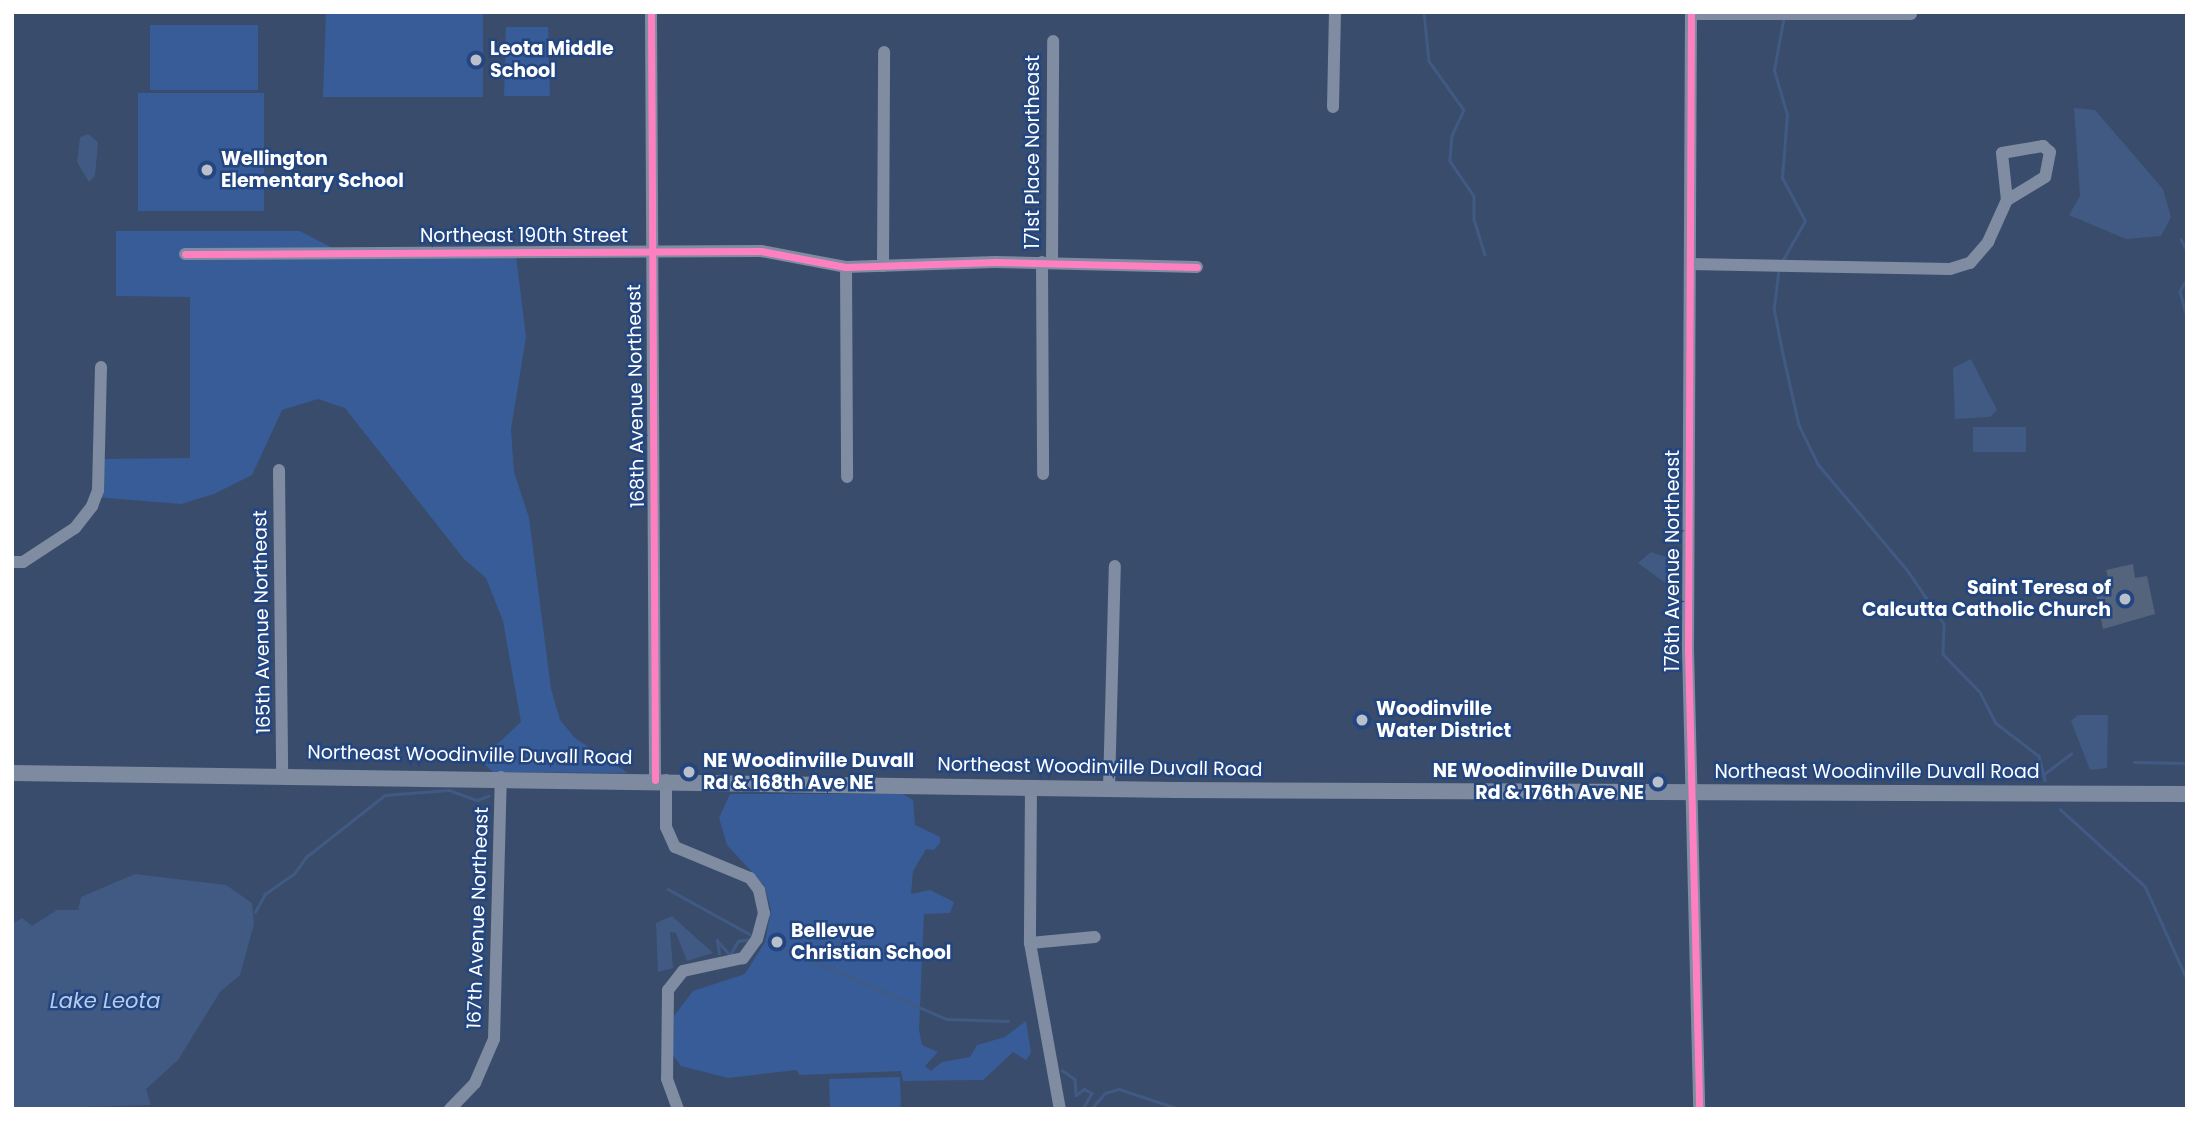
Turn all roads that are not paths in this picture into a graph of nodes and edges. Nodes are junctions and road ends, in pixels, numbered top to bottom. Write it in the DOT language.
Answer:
graph roads {
  1 [pos="651,12"];
  2 [pos="1335,12"];
  3 [pos="1691,13"];
  4 [pos="1911,14"];
  5 [pos="1053,41"];
  6 [pos="884,52"];
  7 [pos="1333,107"];
  8 [pos="2007,200"];
  9 [pos="653,252"];
  10 [pos="185,254"];
  11 [pos="1047,262"];
  12 [pos="1690,264"];
  13 [pos="883,265"];
  14 [pos="846,267"];
  15 [pos="1197,267"];
  16 [pos="101,367"];
  17 [pos="279,470"];
  18 [pos="1043,474"];
  19 [pos="847,477"];
  20 [pos="18,562"];
  21 [pos="1115,566"];
  22 [pos="12,773"];
  23 [pos="282,773"];
  24 [pos="502,777"];
  25 [pos="661,780"];
  26 [pos="1031,786"];
  27 [pos="1109,788"];
  28 [pos="1690,792"];
  29 [pos="2187,794"];
  30 [pos="1095,937"];
  31 [pos="1030,943"];
  32 [pos="450,1109"];
  33 [pos="678,1109"];
  34 [pos="1060,1109"];
  35 [pos="1699,1109"];
  1 -- 9 [label="street, 168th Avenue Northeast"];
  2 -- 7 [label="street"];
  3 -- 4 [label="street"];
  3 -- 12 [label="street, 176th Avenue Northeast"];
  5 -- 11 [label="street, 171st Place Northeast"];
  6 -- 13 [label="street"];
  8 -- 8 [label="street"];
  8 -- 12 [label="street"];
  9 -- 10 [label="street, Northeast 190th Street"];
  9 -- 14 [label="street, Northeast 190th Street"];
  9 -- 25 [label="street, 168th Avenue Northeast"];
  11 -- 13 [label="street, Northeast 190th Street"];
  11 -- 15 [label="street, Northeast 190th Street"];
  11 -- 18 [label="street, 171st Place Northeast"];
  12 -- 28 [label="street, 176th Avenue Northeast"];
  13 -- 14 [label="street, Northeast 190th Street"];
  14 -- 19 [label="street"];
  16 -- 20 [label="street"];
  17 -- 23 [label="street, 165th Avenue Northeast"];
  21 -- 27 [label="street"];
  22 -- 23 [label="main road, Northeast Woodinville Duvall Road"];
  23 -- 24 [label="main road, Northeast Woodinville Duvall Road"];
  24 -- 25 [label="main road, Northeast Woodinville Duvall Road"];
  24 -- 32 [label="street, 167th Avenue Northeast"];
  25 -- 26 [label="main road, Northeast Woodinville Duvall Road"];
  25 -- 33 [label="street, 168th Avenue Northeast"];
  26 -- 27 [label="main road, Northeast Woodinville Duvall Road"];
  26 -- 31 [label="street"];
  27 -- 28 [label="main road, Northeast Woodinville Duvall Road"];
  28 -- 29 [label="main road, Northeast Woodinville Duvall Road"];
  28 -- 35 [label="street, 176th Avenue Northeast"];
  30 -- 31 [label="street"];
  31 -- 34 [label="street"];
}
